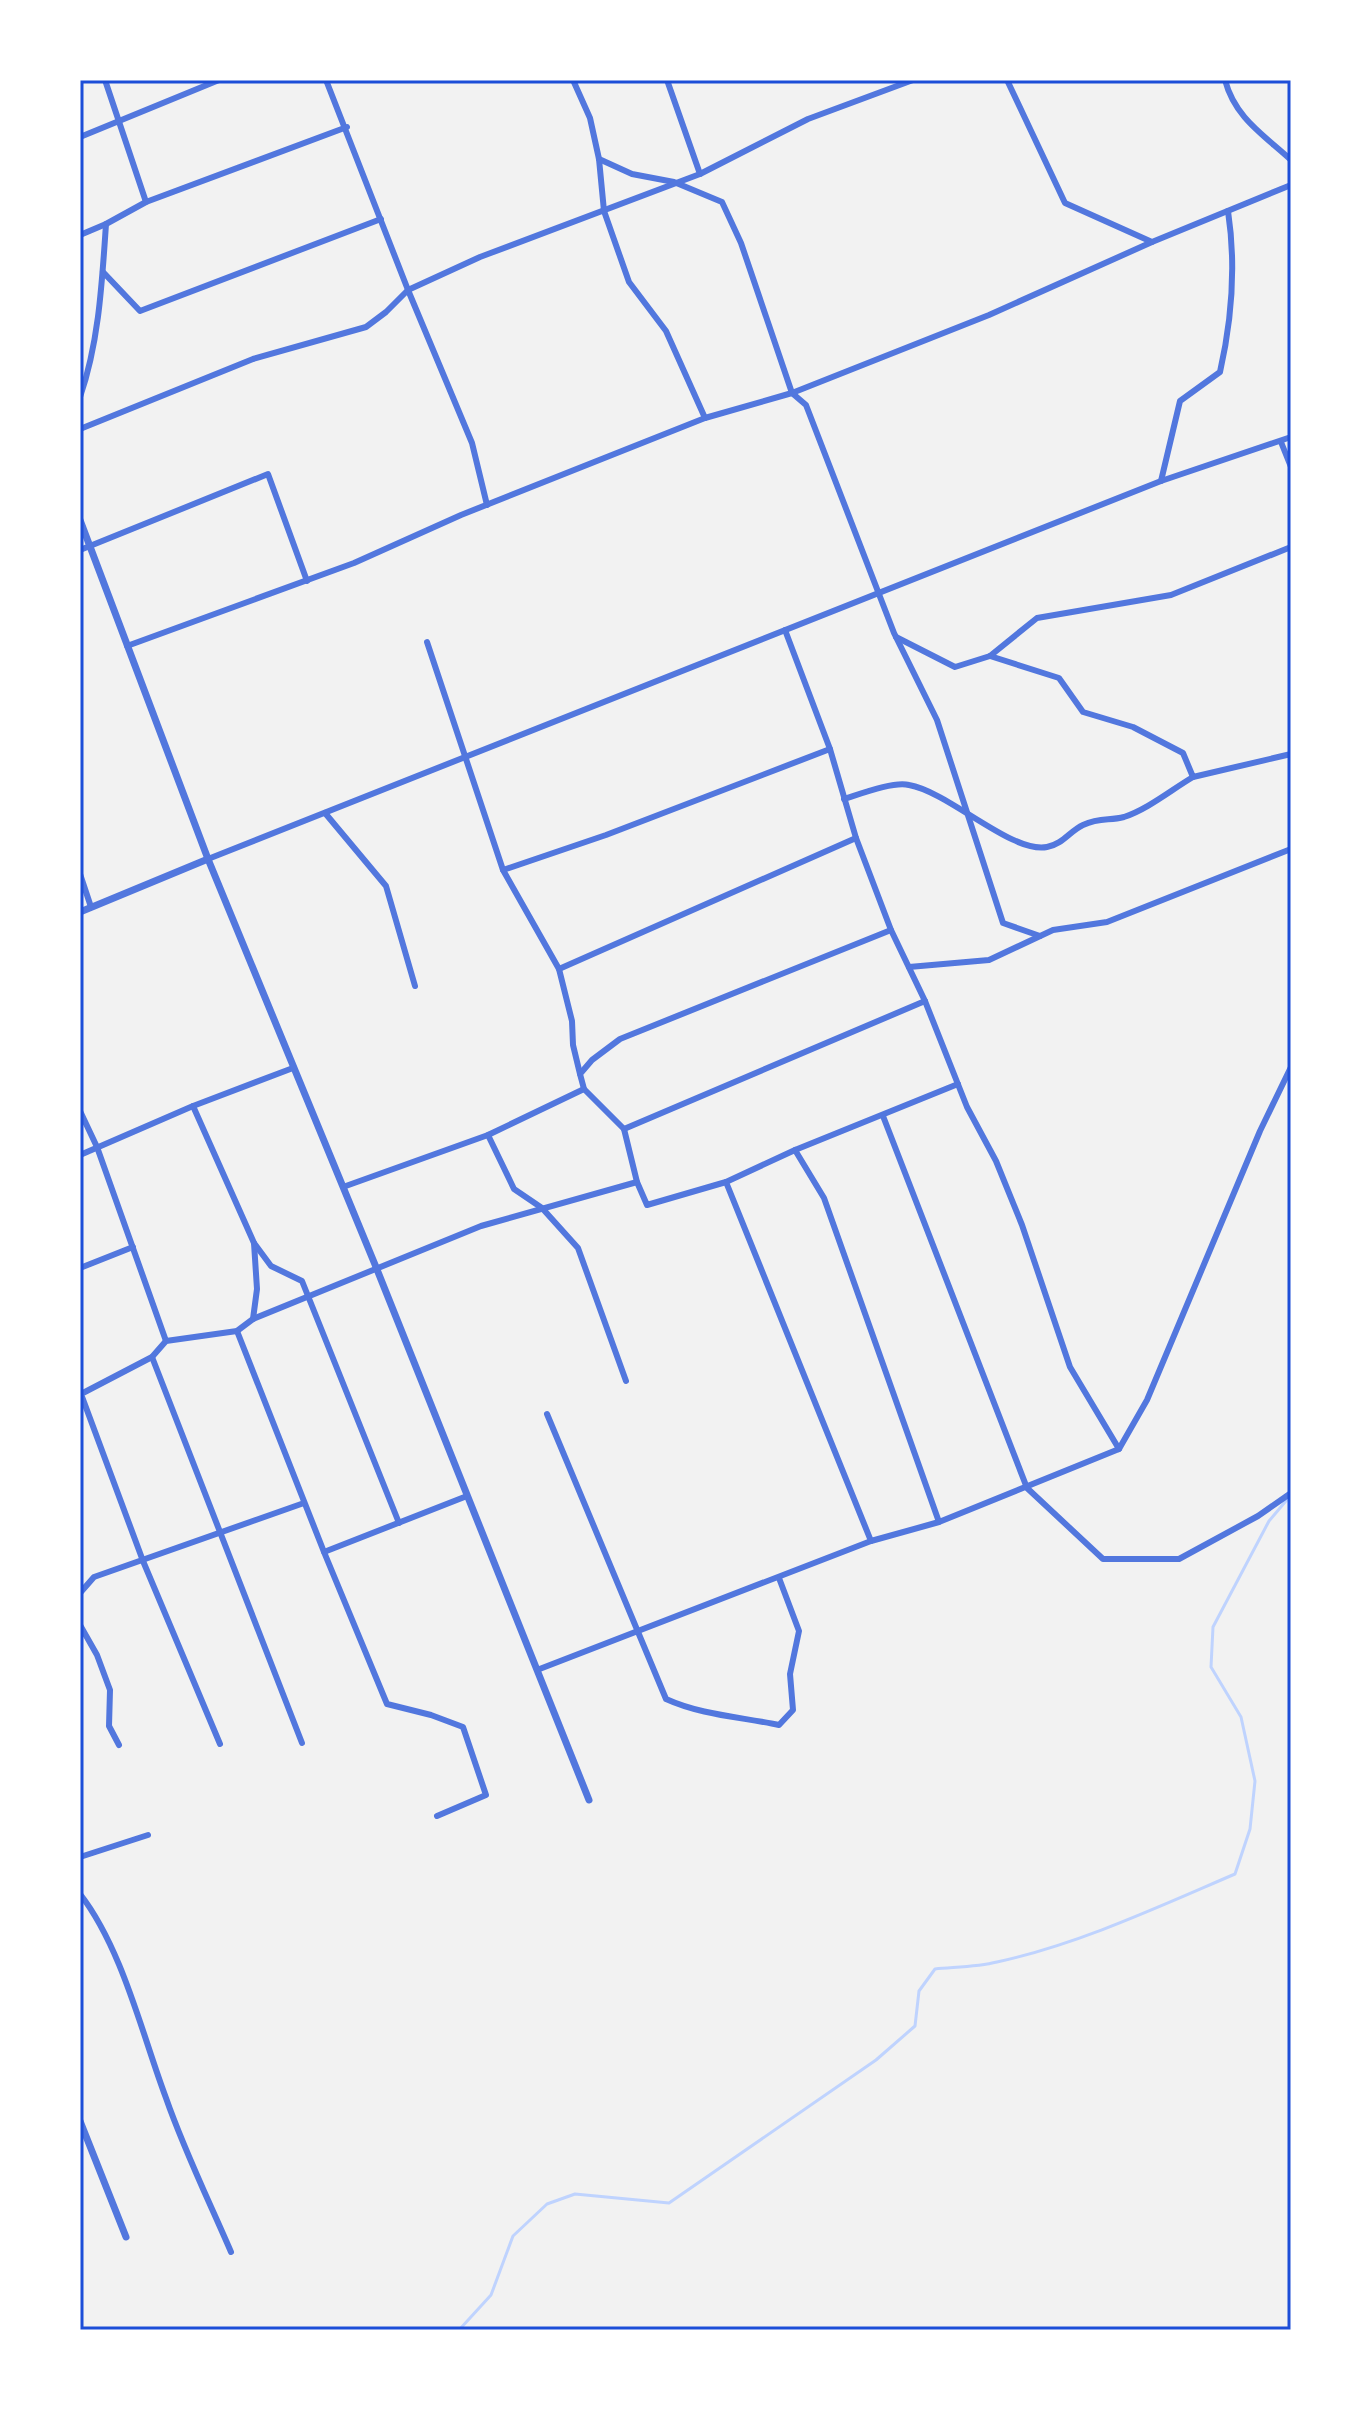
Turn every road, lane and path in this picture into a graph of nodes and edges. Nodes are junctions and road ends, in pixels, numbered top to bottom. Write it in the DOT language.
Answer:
graph roads {
  1 [pos="105,80"];
  2 [pos="219,80"];
  3 [pos="326,80"];
  4 [pos="573,80"];
  5 [pos="667,80"];
  6 [pos="913,80"];
  7 [pos="1007,80"];
  8 [pos="1225,80"];
  9 [pos="119,121"];
  10 [pos="347,127"];
  11 [pos="80,137"];
  12 [pos="599,159"];
  13 [pos="1291,160"];
  14 [pos="700,174"];
  15 [pos="674,182"];
  16 [pos="1291,185"];
  17 [pos="146,202"];
  18 [pos="604,211"];
  19 [pos="1228,211"];
  20 [pos="381,219"];
  21 [pos="106,224"];
  22 [pos="80,235"];
  23 [pos="1152,242"];
  24 [pos="103,272"];
  25 [pos="408,290"];
  26 [pos="792,393"];
  27 [pos="80,397"];
  28 [pos="705,418"];
  29 [pos="80,429"];
  30 [pos="1291,437"];
  31 [pos="1281,442"];
  32 [pos="1291,467"];
  33 [pos="1161,481"];
  34 [pos="487,505"];
  35 [pos="80,520"];
  36 [pos="91,546"];
  37 [pos="1291,547"];
  38 [pos="80,550"];
  39 [pos="307,581"];
  40 [pos="877,592"];
  41 [pos="785,630"];
  42 [pos="896,637"];
  43 [pos="427,642"];
  44 [pos="127,646"];
  45 [pos="990,656"];
  46 [pos="830,749"];
  47 [pos="1291,754"];
  48 [pos="464,757"];
  49 [pos="1193,777"];
  50 [pos="844,799"];
  51 [pos="325,813"];
  52 [pos="967,814"];
  53 [pos="856,838"];
  54 [pos="1291,849"];
  55 [pos="208,859"];
  56 [pos="503,870"];
  57 [pos="80,874"];
  58 [pos="91,907"];
  59 [pos="80,912"];
  60 [pos="891,930"];
  61 [pos="1040,936"];
  62 [pos="909,967"];
  63 [pos="559,969"];
  64 [pos="415,986"];
  65 [pos="925,1001"];
  66 [pos="1291,1067"];
  67 [pos="293,1068"];
  68 [pos="580,1074"];
  69 [pos="958,1084"];
  70 [pos="584,1089"];
  71 [pos="193,1106"];
  72 [pos="80,1111"];
  73 [pos="883,1116"];
  74 [pos="624,1129"];
  75 [pos="488,1135"];
  76 [pos="97,1147"];
  77 [pos="795,1150"];
  78 [pos="80,1155"];
  79 [pos="637,1182"];
  80 [pos="726,1182"];
  81 [pos="343,1187"];
  82 [pos="542,1208"];
  83 [pos="254,1243"];
  84 [pos="133,1247"];
  85 [pos="376,1267"];
  86 [pos="80,1268"];
  87 [pos="309,1297"];
  88 [pos="253,1319"];
  89 [pos="237,1331"];
  90 [pos="166,1341"];
  91 [pos="152,1357"];
  92 [pos="626,1381"];
  93 [pos="547,1414"];
  94 [pos="1119,1449"];
  95 [pos="1027,1488"];
  96 [pos="1291,1493"];
  97 [pos="467,1496"];
  98 [pos="304,1503"];
  99 [pos="939,1522"];
  100 [pos="399,1523"];
  101 [pos="220,1533"];
  102 [pos="871,1541"];
  103 [pos="324,1552"];
  104 [pos="143,1561"];
  105 [pos="94,1577"];
  106 [pos="779,1578"];
  107 [pos="80,1583"];
  108 [pos="80,1593"];
  109 [pos="80,1625"];
  110 [pos="639,1630"];
  111 [pos="537,1670"];
  112 [pos="302,1743"];
  113 [pos="220,1744"];
  114 [pos="119,1745"];
  115 [pos="589,1800"];
  116 [pos="437,1816"];
  117 [pos="148,1835"];
  118 [pos="80,1857"];
  119 [pos="80,1894"];
  120 [pos="80,2121"];
  121 [pos="126,2237"];
  122 [pos="231,2252"];
  1 -- 9 [label="street"];
  2 -- 9 [label="street"];
  3 -- 10 [label="street"];
  4 -- 12 [label="street"];
  5 -- 14 [label="street"];
  6 -- 14 [label="street"];
  7 -- 23 [label="street"];
  8 -- 13 [label="street"];
  9 -- 11 [label="street"];
  9 -- 17 [label="street"];
  10 -- 17 [label="street"];
  10 -- 20 [label="street"];
  12 -- 15 [label="street"];
  12 -- 18 [label="street"];
  14 -- 15 [label="street"];
  15 -- 18 [label="street"];
  15 -- 26 [label="street"];
  16 -- 19 [label="street"];
  17 -- 21 [label="street"];
  18 -- 25 [label="street"];
  18 -- 28 [label="street"];
  19 -- 23 [label="street"];
  19 -- 33 [label="street"];
  20 -- 24 [label="street"];
  20 -- 25 [label="street"];
  21 -- 22 [label="street"];
  21 -- 24 [label="street"];
  23 -- 26 [label="street"];
  24 -- 27 [label="street"];
  25 -- 29 [label="street"];
  25 -- 34 [label="street"];
  26 -- 28 [label="street"];
  26 -- 40 [label="street"];
  28 -- 34 [label="street"];
  30 -- 31 [label="street"];
  31 -- 32 [label="street"];
  31 -- 33 [label="street"];
  33 -- 40 [label="street"];
  34 -- 39 [label="street"];
  35 -- 36 [label="street"];
  36 -- 38 [label="street"];
  36 -- 39 [label="street"];
  36 -- 44 [label="street"];
  37 -- 45 [label="street"];
  39 -- 44 [label="street"];
  40 -- 41 [label="street"];
  40 -- 42 [label="street"];
  41 -- 46 [label="street"];
  41 -- 48 [label="street"];
  42 -- 45 [label="street"];
  42 -- 52 [label="street"];
  43 -- 48 [label="street"];
  44 -- 55 [label="street"];
  45 -- 49 [label="street"];
  46 -- 50 [label="street"];
  46 -- 56 [label="street"];
  47 -- 49 [label="street"];
  48 -- 51 [label="street"];
  48 -- 56 [label="street"];
  49 -- 52 [label="street"];
  50 -- 52 [label="street"];
  50 -- 53 [label="street"];
  51 -- 55 [label="street"];
  51 -- 64 [label="street"];
  52 -- 61 [label="street"];
  53 -- 60 [label="street"];
  53 -- 63 [label="street"];
  54 -- 61 [label="street"];
  55 -- 58 [label="street"];
  55 -- 67 [label="street"];
  56 -- 63 [label="street"];
  57 -- 58 [label="street"];
  58 -- 59 [label="street"];
  60 -- 62 [label="street"];
  60 -- 68 [label="street"];
  61 -- 62 [label="street"];
  62 -- 65 [label="street"];
  63 -- 68 [label="street"];
  65 -- 69 [label="street"];
  65 -- 74 [label="street"];
  66 -- 94 [label="street"];
  67 -- 71 [label="street"];
  67 -- 81 [label="street"];
  68 -- 70 [label="street"];
  69 -- 73 [label="street"];
  69 -- 94 [label="street"];
  70 -- 74 [label="street"];
  70 -- 75 [label="street"];
  71 -- 76 [label="street"];
  71 -- 83 [label="street"];
  72 -- 76 [label="street"];
  73 -- 77 [label="street"];
  73 -- 95 [label="street"];
  74 -- 79 [label="street"];
  75 -- 81 [label="street"];
  75 -- 82 [label="street"];
  76 -- 78 [label="street"];
  76 -- 84 [label="street"];
  77 -- 80 [label="street"];
  77 -- 99 [label="street"];
  79 -- 80 [label="street"];
  79 -- 82 [label="street"];
  80 -- 102 [label="street"];
  81 -- 85 [label="street"];
  82 -- 85 [label="street"];
  82 -- 92 [label="street"];
  83 -- 87 [label="street"];
  83 -- 88 [label="street"];
  84 -- 86 [label="street"];
  84 -- 90 [label="street"];
  85 -- 87 [label="street"];
  85 -- 97 [label="street"];
  87 -- 88 [label="street"];
  87 -- 100 [label="street"];
  88 -- 89 [label="street"];
  89 -- 90 [label="street"];
  89 -- 98 [label="street"];
  90 -- 91 [label="street"];
  91 -- 101 [label="street"];
  91 -- 104 [label="street"];
  93 -- 110 [label="street"];
  94 -- 95 [label="street"];
  95 -- 96 [label="street"];
  95 -- 99 [label="street"];
  97 -- 100 [label="street"];
  97 -- 111 [label="street"];
  98 -- 101 [label="street"];
  98 -- 103 [label="street"];
  99 -- 102 [label="street"];
  100 -- 103 [label="street"];
  101 -- 104 [label="street"];
  101 -- 112 [label="street"];
  102 -- 106 [label="street"];
  103 -- 116 [label="street"];
  104 -- 105 [label="street"];
  104 -- 113 [label="street"];
  105 -- 107 [label="street"];
  105 -- 108 [label="street"];
  106 -- 110 [label="street"];
  106 -- 110 [label="street"];
  109 -- 114 [label="street"];
  110 -- 111 [label="street"];
  111 -- 115 [label="street"];
  117 -- 118 [label="street"];
  119 -- 122 [label="street"];
  120 -- 121 [label="street"];
}
